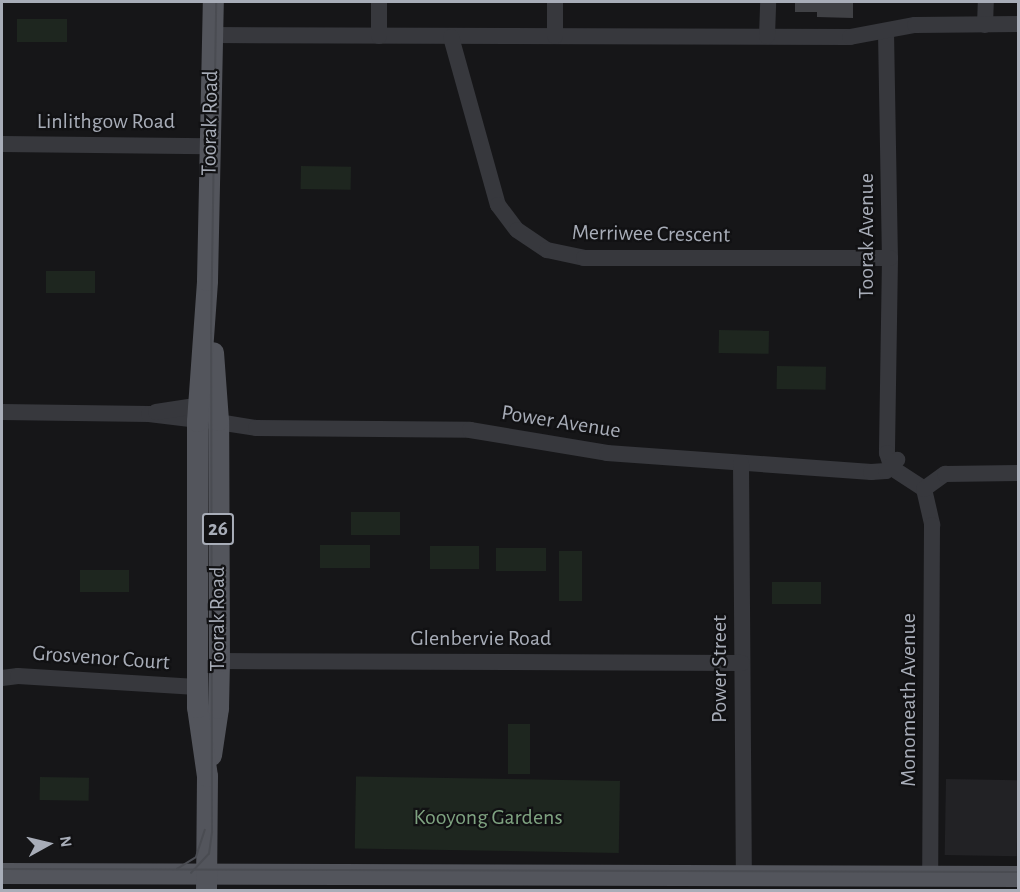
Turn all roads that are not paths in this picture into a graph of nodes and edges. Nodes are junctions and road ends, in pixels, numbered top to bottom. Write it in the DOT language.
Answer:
graph roads {
  1 [pos="213,2"];
  2 [pos="379,2"];
  3 [pos="555,2"];
  4 [pos="768,2"];
  5 [pos="986,2"];
  6 [pos="1018,24"];
  7 [pos="985,25"];
  8 [pos="886,32"];
  9 [pos="212,36"];
  10 [pos="379,36"];
  11 [pos="555,36"];
  12 [pos="767,36"];
  13 [pos="451,37"];
  14 [pos="2,144"];
  15 [pos="209,146"];
  16 [pos="890,258"];
  17 [pos="2,412"];
  18 [pos="211,418"];
  19 [pos="892,462"];
  20 [pos="741,463"];
  21 [pos="1018,473"];
  22 [pos="928,485"];
  23 [pos="219,661"];
  24 [pos="742,663"];
  25 [pos="2,678"];
  26 [pos="197,687"];
  27 [pos="207,776"];
  28 [pos="2,873"];
  29 [pos="744,875"];
  30 [pos="930,876"];
  31 [pos="1018,876"];
  32 [pos="206,882"];
  33 [pos="653,883"];
  1 -- 9 [label="main road, Toorak Road / 26"];
  2 -- 10 [label="street"];
  3 -- 11 [label="street"];
  4 -- 12 [label="street"];
  5 -- 7 [label="street"];
  6 -- 7 [label="street"];
  7 -- 8 [label="street"];
  8 -- 12 [label="street"];
  8 -- 16 [label="street, Toorak Avenue"];
  9 -- 10 [label="street"];
  9 -- 15 [label="main road, Toorak Road / 26"];
  10 -- 13 [label="street"];
  11 -- 12 [label="street"];
  11 -- 13 [label="street"];
  13 -- 16 [label="street, Merriwee Crescent"];
  14 -- 15 [label="street, Linlithgow Road"];
  15 -- 18 [label="main road, Toorak Road / 26"];
  16 -- 19 [label="street, Toorak Avenue"];
  17 -- 18 [label="street, Power Avenue"];
  18 -- 20 [label="street, Power Avenue"];
  18 -- 23 [label="main road, Toorak Road / 26"];
  18 -- 26 [label="main road, Toorak Road / 26"];
  19 -- 20 [label="street, Power Avenue"];
  19 -- 22 [label="street"];
  20 -- 24 [label="street, Power Street"];
  21 -- 22 [label="street"];
  22 -- 30 [label="street, Monomeath Avenue"];
  23 -- 24 [label="street, Glenbervie Road"];
  23 -- 27 [label="main road, Toorak Road / 26"];
  24 -- 29 [label="street, Power Street"];
  25 -- 26 [label="street, Grosvenor Court"];
  26 -- 27 [label="main road, Toorak Road / 26"];
  27 -- 32 [label="main road, Toorak Road / 26"];
  28 -- 32 [label="main road"];
  29 -- 30 [label="main road"];
  29 -- 33 [label="main road"];
  30 -- 31 [label="main road"];
  32 -- 33 [label="main road"];
}
